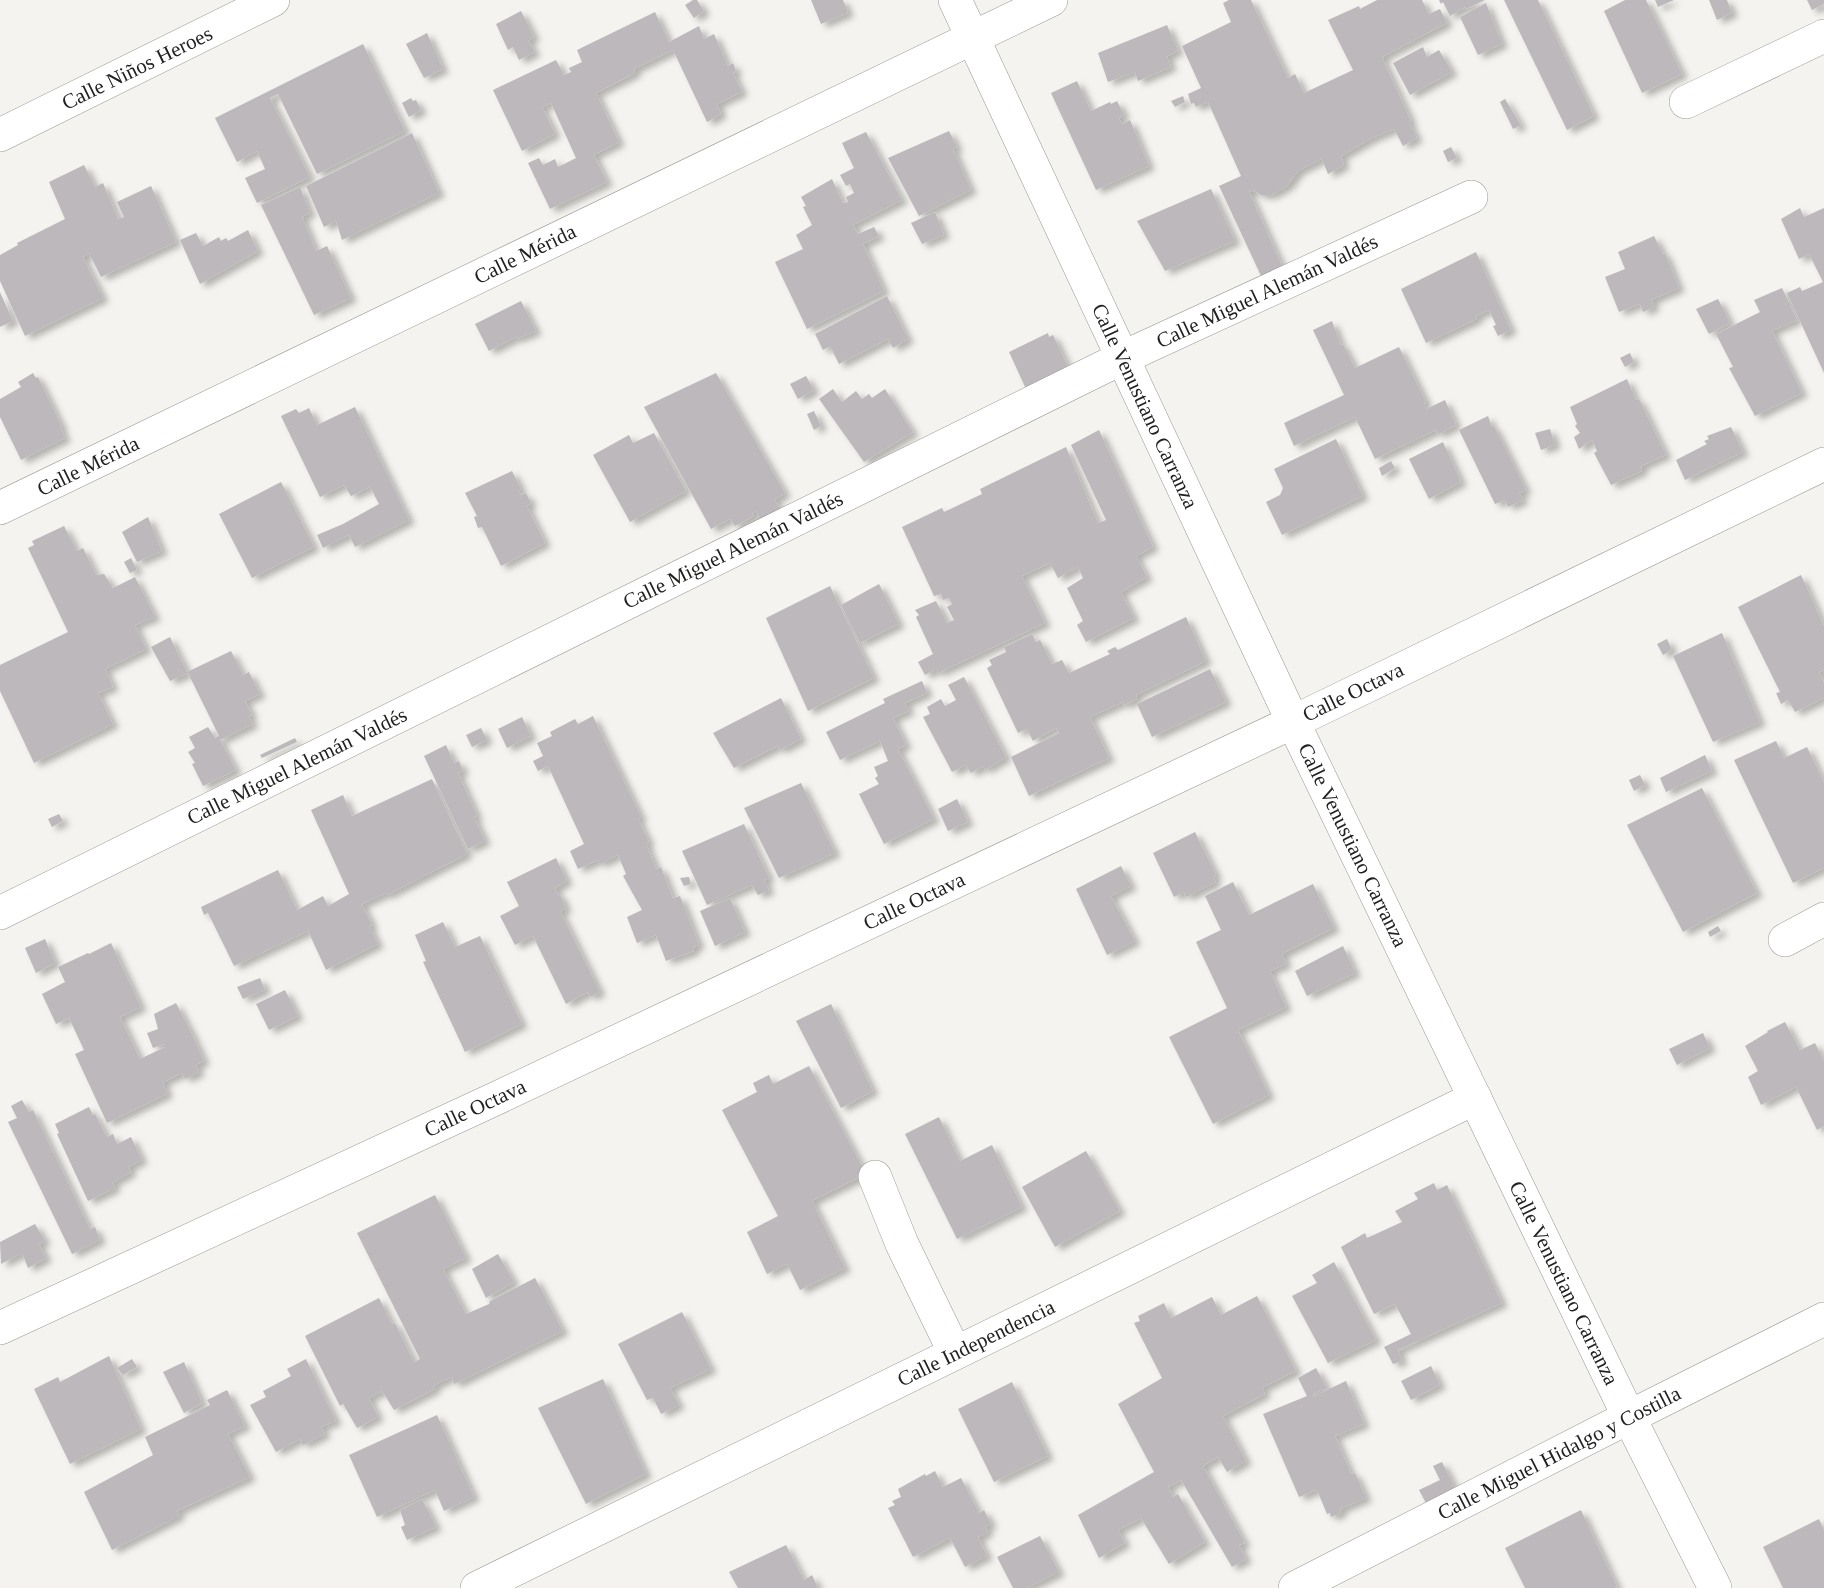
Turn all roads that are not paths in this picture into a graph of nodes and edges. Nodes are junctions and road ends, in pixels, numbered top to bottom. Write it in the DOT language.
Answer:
graph roads {
  1 [pos="273,0"];
  2 [pos="955,0"];
  3 [pos="1051,0"];
  4 [pos="1824,36"];
  5 [pos="972,38"];
  6 [pos="1686,102"];
  7 [pos="0,135"];
  8 [pos="1471,198"];
  9 [pos="1122,358"];
  10 [pos="1824,464"];
  11 [pos="0,508"];
  12 [pos="1293,722"];
  13 [pos="0,913"];
  14 [pos="1824,919"];
  15 [pos="1785,940"];
  16 [pos="1475,1098"];
  17 [pos="875,1177"];
  18 [pos="1824,1319"];
  19 [pos="0,1328"];
  20 [pos="955,1353"];
  21 [pos="1629,1417"];
  22 [pos="477,1588"];
  23 [pos="1295,1588"];
  24 [pos="1714,1588"];
  1 -- 7 [label="street, Calle Niños Heroes"];
  2 -- 5 [label="street, Calle Venustiano Carranza"];
  3 -- 5 [label="street, Calle Mérida"];
  4 -- 6 [label="street"];
  5 -- 9 [label="street, Calle Venustiano Carranza"];
  5 -- 11 [label="street, Calle Mérida"];
  8 -- 9 [label="street, Calle Miguel Alemán Valdés"];
  9 -- 12 [label="street, Calle Venustiano Carranza"];
  9 -- 13 [label="street, Calle Miguel Alemán Valdés"];
  10 -- 12 [label="street, Calle Octava"];
  12 -- 16 [label="street, Calle Venustiano Carranza"];
  12 -- 19 [label="street, Calle Octava"];
  14 -- 15 [label="street"];
  16 -- 20 [label="street, Calle Independencia"];
  16 -- 21 [label="street, Calle Venustiano Carranza"];
  17 -- 20 [label="street"];
  18 -- 21 [label="street, Calle Miguel Hidalgo y Costilla"];
  20 -- 22 [label="street, Calle Independencia"];
  21 -- 23 [label="street, Calle Miguel Hidalgo y Costilla"];
  21 -- 24 [label="street, Calle Venustiano Carranza"];
}
